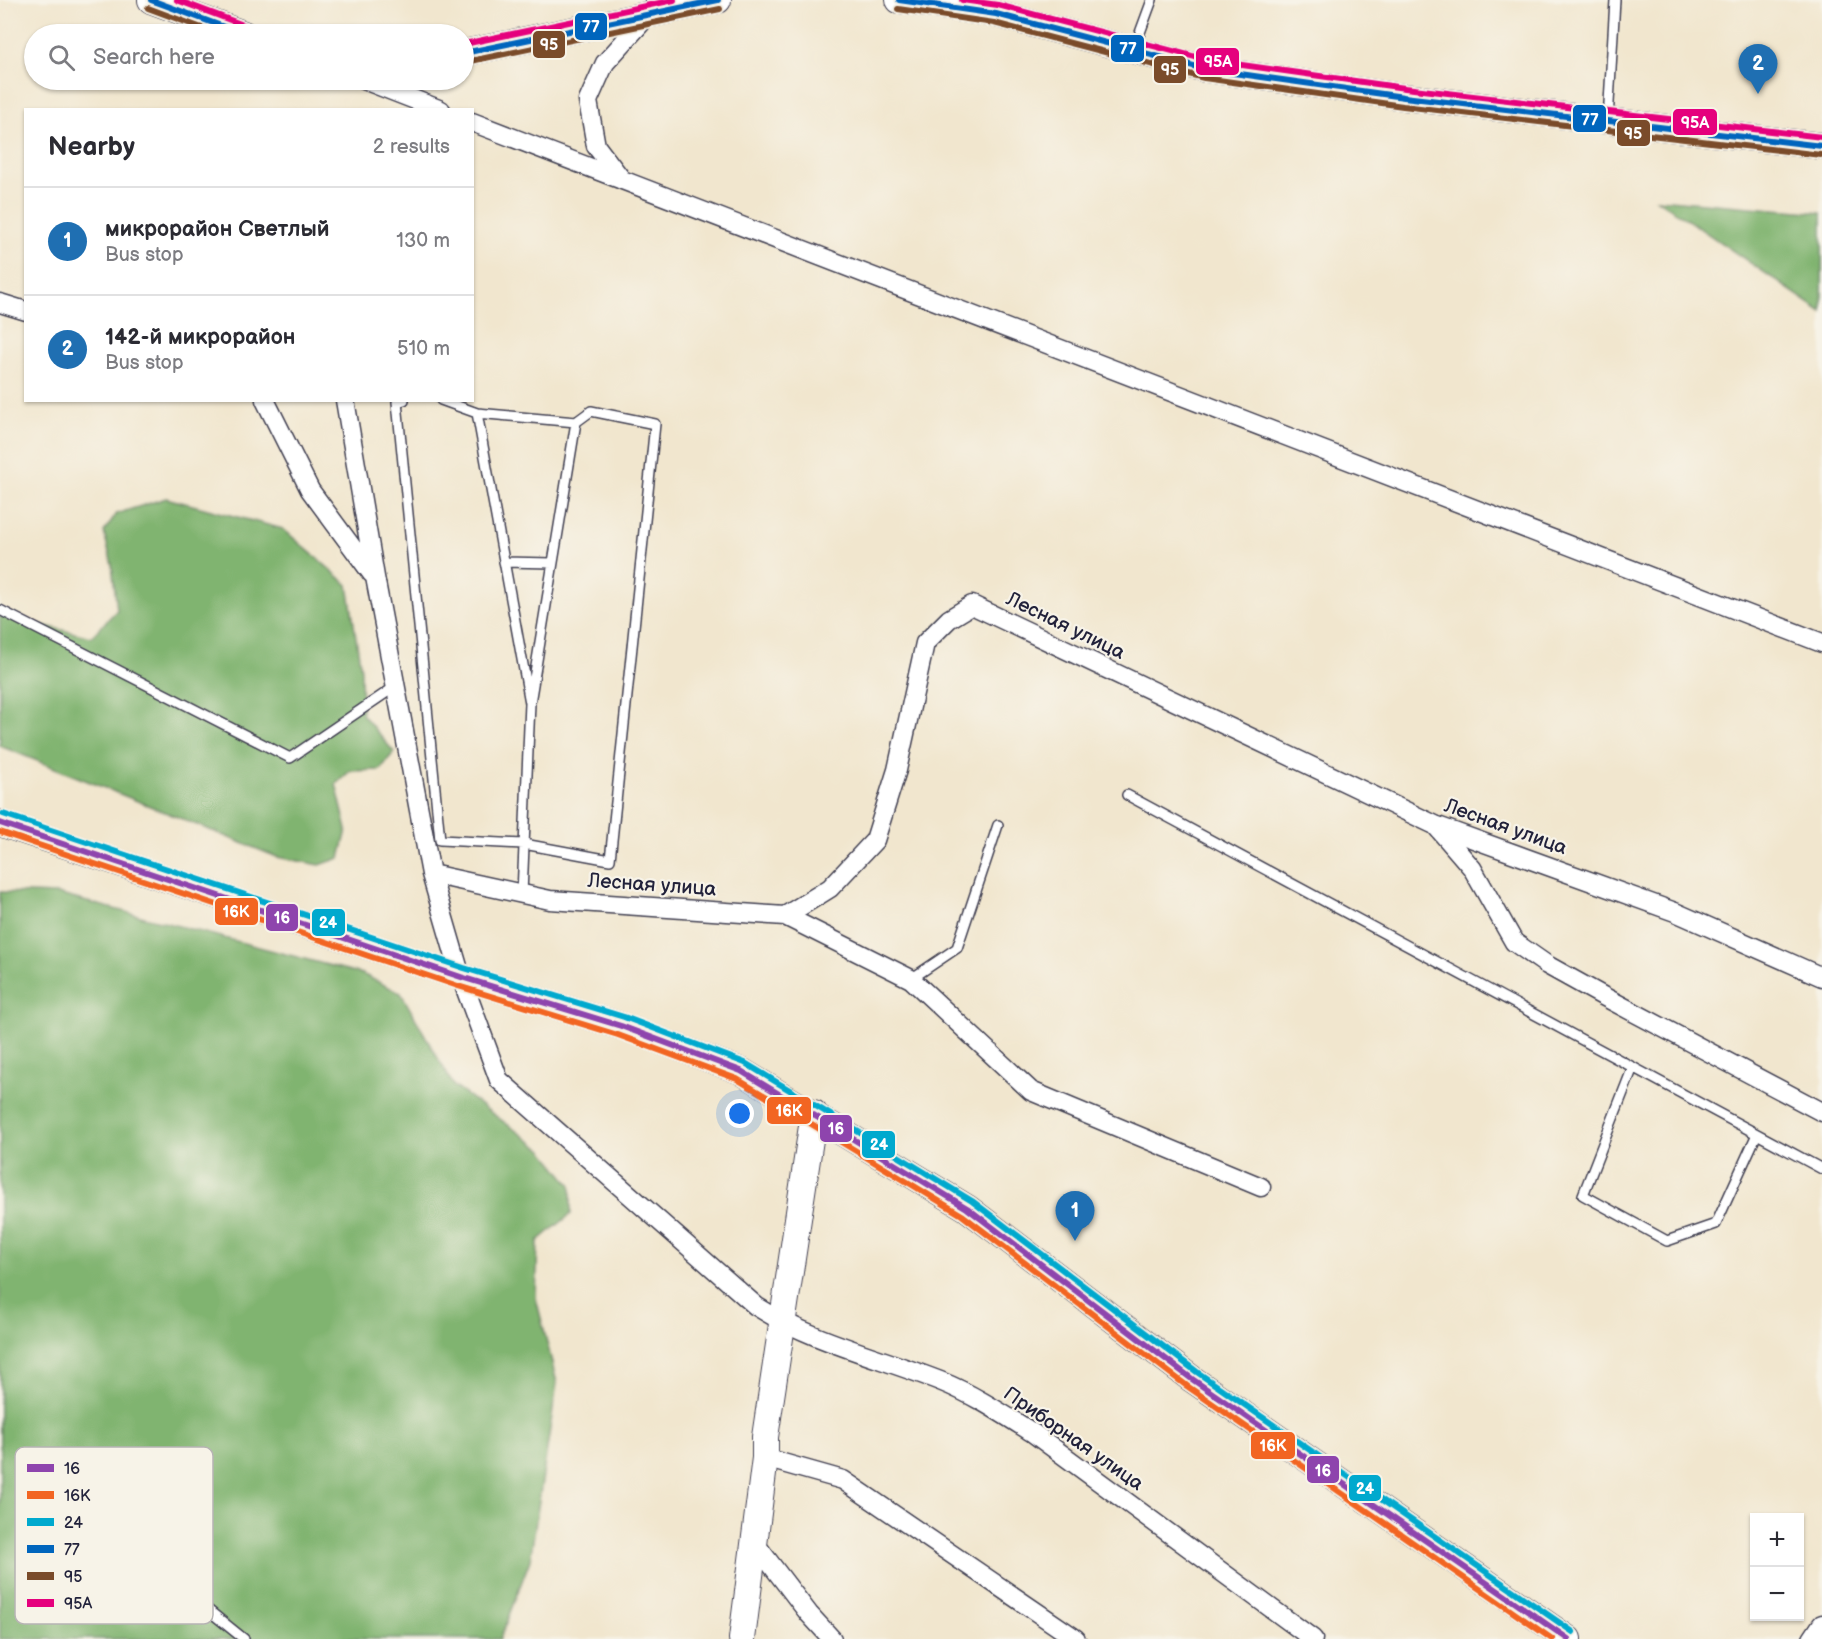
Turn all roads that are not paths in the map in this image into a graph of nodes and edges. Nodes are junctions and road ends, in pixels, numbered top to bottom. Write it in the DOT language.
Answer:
graph roads {
  1 [pos="151,0"];
  2 [pos="718,0"];
  3 [pos="899,0"];
  4 [pos="1152,0"];
  5 [pos="1616,0"];
  6 [pos="653,6"];
  7 [pos="216,24"];
  8 [pos="1134,50"];
  9 [pos="474,51"];
  10 [pos="390,90"];
  11 [pos="436,108"];
  12 [pos="1608,120"];
  13 [pos="474,123"];
  14 [pos="1822,146"];
  15 [pos="622,180"];
  16 [pos="0,303"];
  17 [pos="24,310"];
  18 [pos="266,402"];
  19 [pos="345,402"];
  20 [pos="397,402"];
  21 [pos="447,402"];
  22 [pos="477,413"];
  23 [pos="576,422"];
  24 [pos="504,562"];
  25 [pos="553,563"];
  26 [pos="375,577"];
  27 [pos="0,610"];
  28 [pos="1822,643"];
  29 [pos="396,686"];
  30 [pos="530,703"];
  31 [pos="1127,795"];
  32 [pos="0,823"];
  33 [pos="998,825"];
  34 [pos="1435,825"];
  35 [pos="524,844"];
  36 [pos="431,874"];
  37 [pos="522,894"];
  38 [pos="785,916"];
  39 [pos="1822,976"];
  40 [pos="461,977"];
  41 [pos="911,979"];
  42 [pos="1633,1067"];
  43 [pos="1822,1112"];
  44 [pos="814,1113"];
  45 [pos="1757,1134"];
  46 [pos="1822,1168"];
  47 [pos="1261,1187"];
  48 [pos="782,1322"];
  49 [pos="765,1458"];
  50 [pos="754,1542"];
  51 [pos="213,1614"];
  52 [pos="1822,1624"];
  53 [pos="244,1639"];
  54 [pos="742,1639"];
  55 [pos="832,1639"];
  56 [pos="1076,1639"];
  57 [pos="1313,1639"];
  58 [pos="1568,1639"];
  59 [pos="1812,1639"];
  1 -- 7 [label="street"];
  2 -- 6 [label="street"];
  3 -- 8 [label="street"];
  4 -- 8 [label="lane"];
  5 -- 12 [label="lane"];
  6 -- 9 [label="street"];
  6 -- 15 [label="street"];
  8 -- 12 [label="street"];
  10 -- 11 [label="street"];
  12 -- 14 [label="street"];
  13 -- 15 [label="street"];
  15 -- 28 [label="street"];
  16 -- 17 [label="street"];
  18 -- 26 [label="street"];
  19 -- 26 [label="street, Приборная улица"];
  20 -- 35 [label="lane"];
  21 -- 22 [label="lane"];
  22 -- 23 [label="lane"];
  22 -- 24 [label="lane"];
  23 -- 25 [label="lane"];
  23 -- 35 [label="lane"];
  24 -- 25 [label="lane"];
  24 -- 30 [label="lane"];
  25 -- 30 [label="lane"];
  26 -- 29 [label="street, Приборная улица"];
  27 -- 29 [label="lane"];
  29 -- 36 [label="street, Приборная улица"];
  30 -- 35 [label="lane"];
  31 -- 42 [label="lane"];
  32 -- 40 [label="street"];
  33 -- 41 [label="lane"];
  34 -- 38 [label="street, Лесная улица"];
  34 -- 39 [label="street, Лесная улица"];
  34 -- 43 [label="street"];
  35 -- 37 [label="lane"];
  36 -- 37 [label="street, Лесная улица"];
  36 -- 40 [label="street, Приборная улица"];
  37 -- 38 [label="street, Лесная улица"];
  38 -- 41 [label="street"];
  40 -- 44 [label="street"];
  40 -- 48 [label="street, Приборная улица"];
  41 -- 47 [label="street"];
  42 -- 45 [label="lane"];
  42 -- 45 [label="lane"];
  44 -- 48 [label="street"];
  44 -- 58 [label="street"];
  45 -- 46 [label="lane"];
  48 -- 49 [label="street"];
  48 -- 57 [label="street, Приборная улица"];
  49 -- 50 [label="street"];
  49 -- 56 [label="street"];
  50 -- 54 [label="street"];
  50 -- 55 [label="street"];
  51 -- 53 [label="lane"];
  52 -- 59 [label="street"];
}
